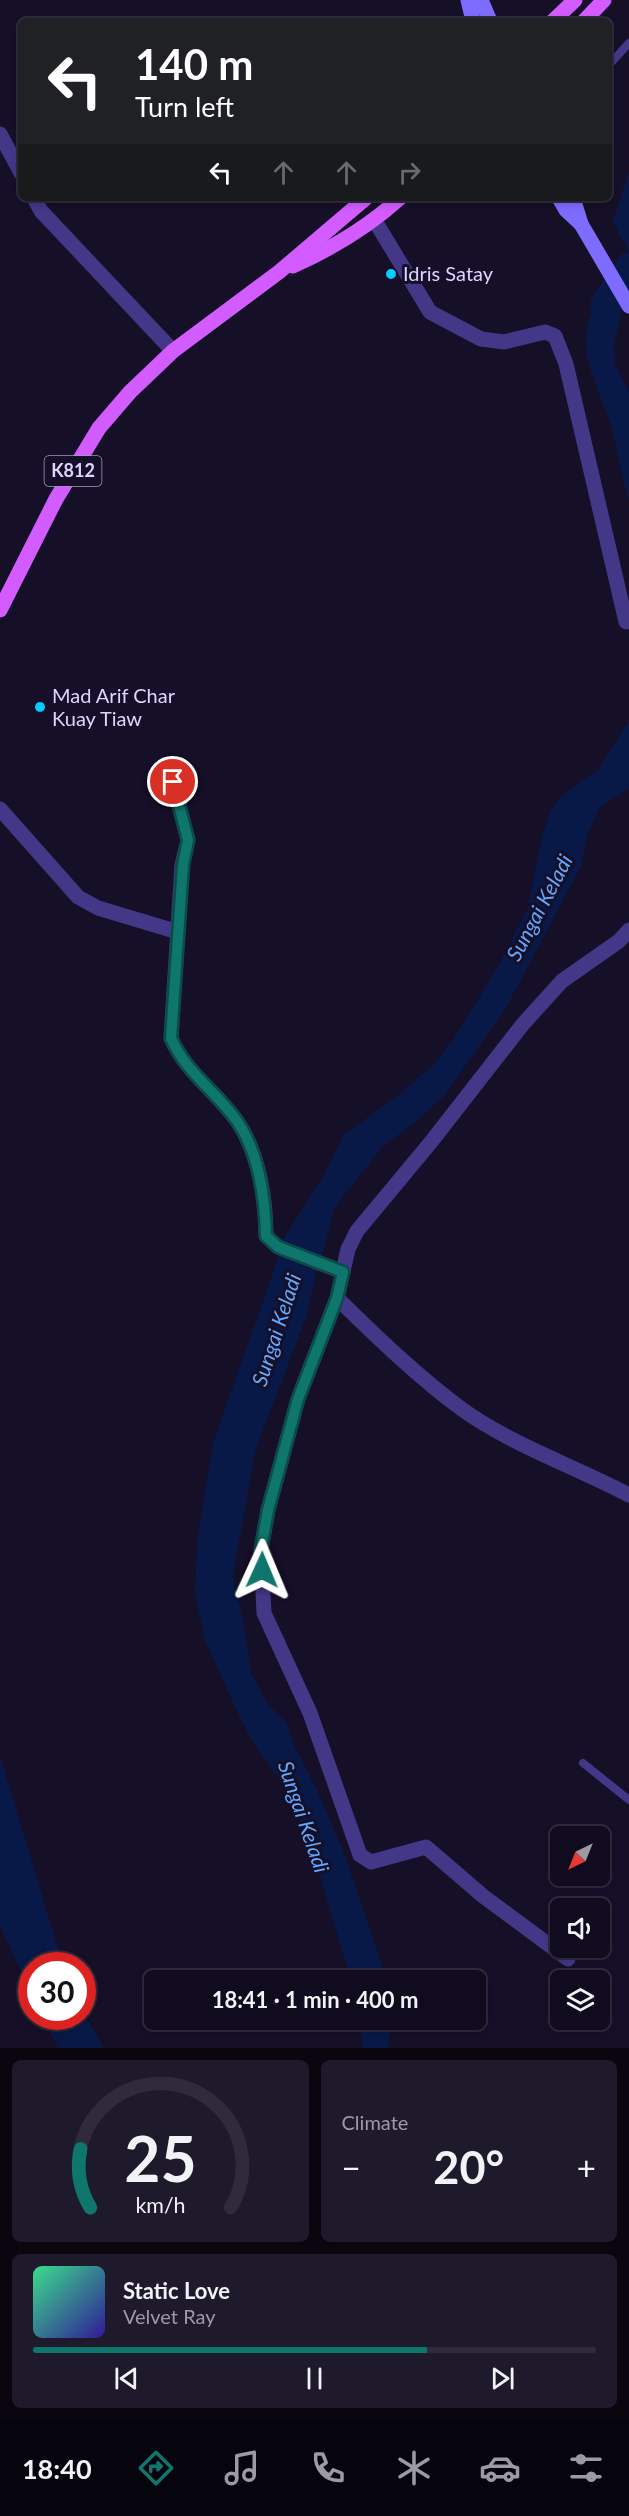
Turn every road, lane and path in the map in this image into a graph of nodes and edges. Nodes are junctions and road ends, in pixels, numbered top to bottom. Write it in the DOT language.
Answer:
graph roads {
  1 [pos="468,0"];
  2 [pos="481,0"];
  3 [pos="575,0"];
  4 [pos="604,0"];
  5 [pos="472,18"];
  6 [pos="489,18"];
  7 [pos="557,18"];
  8 [pos="587,18"];
  9 [pos="629,43"];
  10 [pos="612,62"];
  11 [pos="0,134"];
  12 [pos="18,167"];
  13 [pos="36,201"];
  14 [pos="362,201"];
  15 [pos="397,201"];
  16 [pos="562,201"];
  17 [pos="574,201"];
  18 [pos="375,221"];
  19 [pos="581,224"];
  20 [pos="279,272"];
  21 [pos="629,306"];
  22 [pos="173,351"];
  23 [pos="0,610"];
  24 [pos="626,622"];
  25 [pos="173,782"];
  26 [pos="0,809"];
  27 [pos="629,930"];
  28 [pos="178,932"];
  29 [pos="343,1272"];
  30 [pos="337,1298"];
  31 [pos="629,1496"];
  32 [pos="583,1763"];
  33 [pos="629,1800"];
  34 [pos="568,1959"];
  1 -- 5 [label="main road"];
  2 -- 6 [label="main road"];
  3 -- 7 [label="main road"];
  4 -- 8 [label="main road"];
  9 -- 10 [label="lane"];
  11 -- 12 [label="street"];
  13 -- 22 [label="street"];
  14 -- 20 [label="main road, K812"];
  15 -- 18 [label="main road, K812"];
  16 -- 19 [label="main road"];
  17 -- 19 [label="main road"];
  18 -- 20 [label="main road, K812"];
  18 -- 24 [label="street"];
  19 -- 21 [label="main road"];
  20 -- 22 [label="main road, K812"];
  22 -- 23 [label="main road, K812"];
  25 -- 28 [label="street"];
  26 -- 28 [label="street"];
  27 -- 29 [label="street"];
  28 -- 29 [label="street"];
  29 -- 30 [label="street"];
  30 -- 31 [label="street"];
  30 -- 34 [label="street"];
  32 -- 33 [label="lane"];
}
